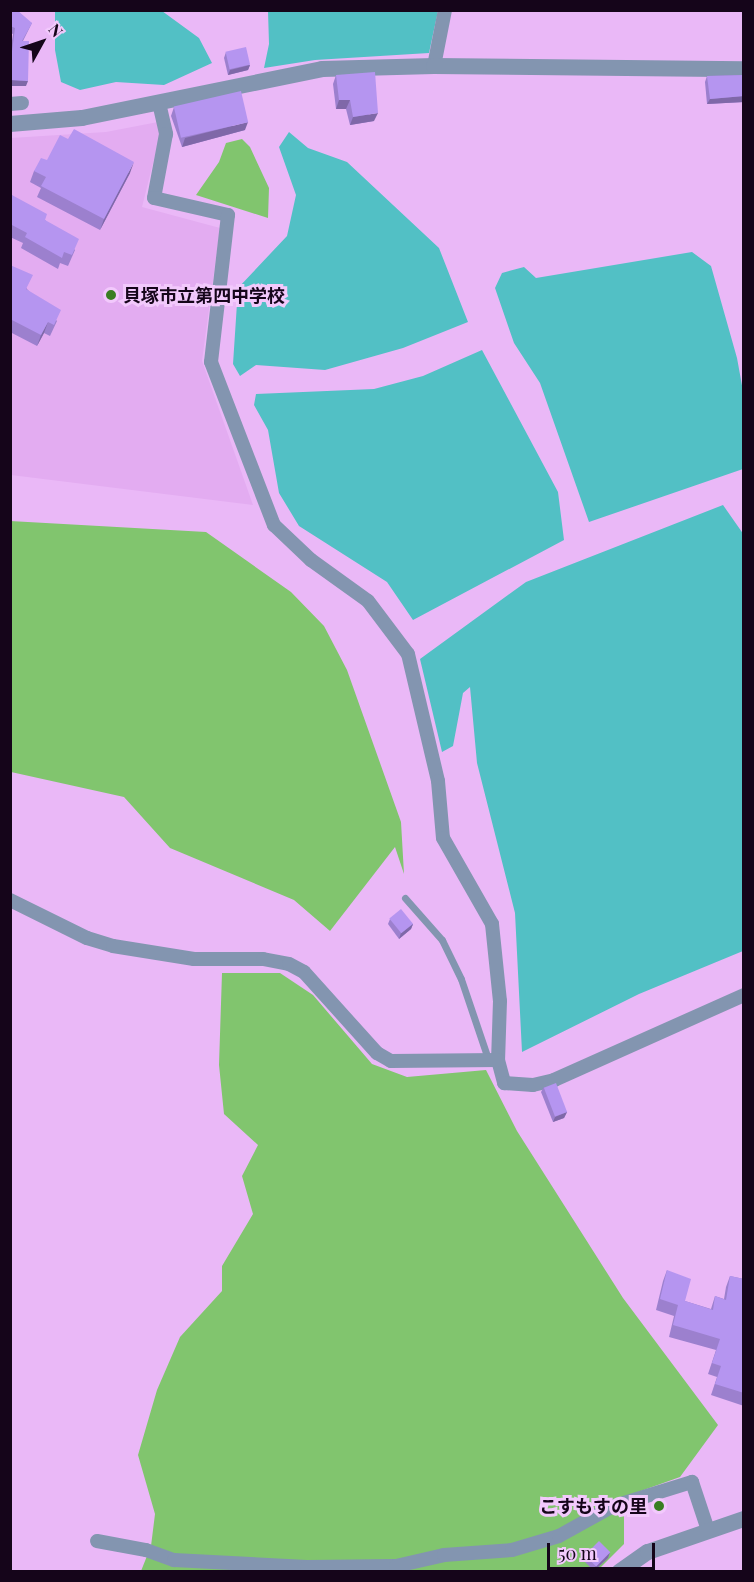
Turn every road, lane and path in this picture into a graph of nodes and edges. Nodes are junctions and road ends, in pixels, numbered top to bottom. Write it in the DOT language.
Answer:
graph roads {
  1 [pos="445,10"];
  2 [pos="434,66"];
  3 [pos="744,69"];
  4 [pos="159,103"];
  5 [pos="10,124"];
  6 [pos="405,898"];
  7 [pos="10,900"];
  8 [pos="744,995"];
  9 [pos="492,1056"];
  10 [pos="744,1519"];
  11 [pos="708,1530"];
  12 [pos="96,1541"];
  13 [pos="619,1572"];
  1 -- 2 [label="street"];
  2 -- 3 [label="street"];
  2 -- 4 [label="street"];
  4 -- 5 [label="street"];
  4 -- 9 [label="street"];
  6 -- 9 [label="lane"];
  7 -- 9 [label="street"];
  8 -- 9 [label="street"];
  10 -- 11 [label="street"];
  11 -- 12 [label="street"];
  11 -- 13 [label="street"];
}
